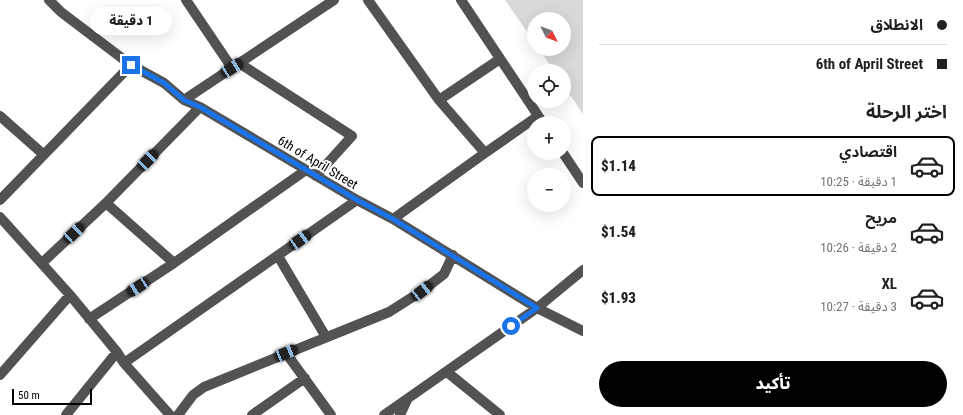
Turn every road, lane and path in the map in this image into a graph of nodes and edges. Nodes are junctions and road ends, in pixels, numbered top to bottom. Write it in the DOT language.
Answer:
graph roads {
  1 [pos="49,0"];
  2 [pos="186,0"];
  3 [pos="334,0"];
  4 [pos="368,0"];
  5 [pos="461,0"];
  6 [pos="500,59"];
  7 [pos="131,65"];
  8 [pos="236,65"];
  9 [pos="184,100"];
  10 [pos="439,100"];
  11 [pos="200,107"];
  12 [pos="0,116"];
  13 [pos="538,116"];
  14 [pos="527,128"];
  15 [pos="485,153"];
  16 [pos="43,154"];
  17 [pos="568,160"];
  18 [pos="306,170"];
  19 [pos="316,176"];
  20 [pos="583,183"];
  21 [pos="0,200"];
  22 [pos="357,200"];
  23 [pos="106,203"];
  24 [pos="0,216"];
  25 [pos="393,219"];
  26 [pos="453,255"];
  27 [pos="278,256"];
  28 [pos="42,263"];
  29 [pos="174,263"];
  30 [pos="583,270"];
  31 [pos="70,295"];
  32 [pos="537,308"];
  33 [pos="89,319"];
  34 [pos="583,331"];
  35 [pos="326,337"];
  36 [pos="117,352"];
  37 [pos="286,353"];
  38 [pos="124,363"];
  39 [pos="447,372"];
  40 [pos="0,375"];
  41 [pos="305,378"];
  42 [pos="408,398"];
  43 [pos="66,415"];
  44 [pos="170,415"];
  45 [pos="178,415"];
  46 [pos="252,415"];
  47 [pos="331,415"];
  48 [pos="384,415"];
  49 [pos="400,415"];
  50 [pos="500,415"];
  1 -- 7 [label="street, 6th of April Street"];
  2 -- 8 [label="street"];
  3 -- 8 [label="street"];
  4 -- 10 [label="street"];
  5 -- 6 [label="street"];
  6 -- 10 [label="street"];
  6 -- 13 [label="street"];
  7 -- 9 [label="street, 6th of April Street"];
  7 -- 16 [label="street"];
  8 -- 9 [label="street"];
  8 -- 19 [label="street"];
  9 -- 11 [label="street, 6th of April Street"];
  10 -- 15 [label="street"];
  11 -- 18 [label="street, 6th of April Street"];
  11 -- 23 [label="street"];
  12 -- 16 [label="street"];
  14 -- 15 [label="street"];
  15 -- 25 [label="street"];
  16 -- 21 [label="street"];
  17 -- 20 [label="street"];
  18 -- 19 [label="street, 6th of April Street"];
  18 -- 29 [label="street"];
  19 -- 22 [label="street, 6th of April Street"];
  22 -- 25 [label="street, 6th of April Street"];
  22 -- 27 [label="street"];
  23 -- 28 [label="street"];
  23 -- 29 [label="street"];
  24 -- 28 [label="street"];
  25 -- 26 [label="street, 6th of April Street"];
  26 -- 32 [label="street, 6th of April Street"];
  26 -- 35 [label="street"];
  27 -- 35 [label="street"];
  27 -- 38 [label="street"];
  28 -- 31 [label="street"];
  29 -- 33 [label="street"];
  30 -- 32 [label="street"];
  31 -- 33 [label="street"];
  31 -- 40 [label="street"];
  32 -- 34 [label="street, 6th of April Street"];
  32 -- 39 [label="street"];
  33 -- 36 [label="street"];
  35 -- 37 [label="street"];
  36 -- 38 [label="street"];
  36 -- 43 [label="street"];
  37 -- 41 [label="street"];
  37 -- 45 [label="street"];
  38 -- 44 [label="street"];
  39 -- 42 [label="street"];
  39 -- 50 [label="street"];
  41 -- 46 [label="street"];
  41 -- 47 [label="street"];
  42 -- 48 [label="street"];
  42 -- 49 [label="street"];
}
